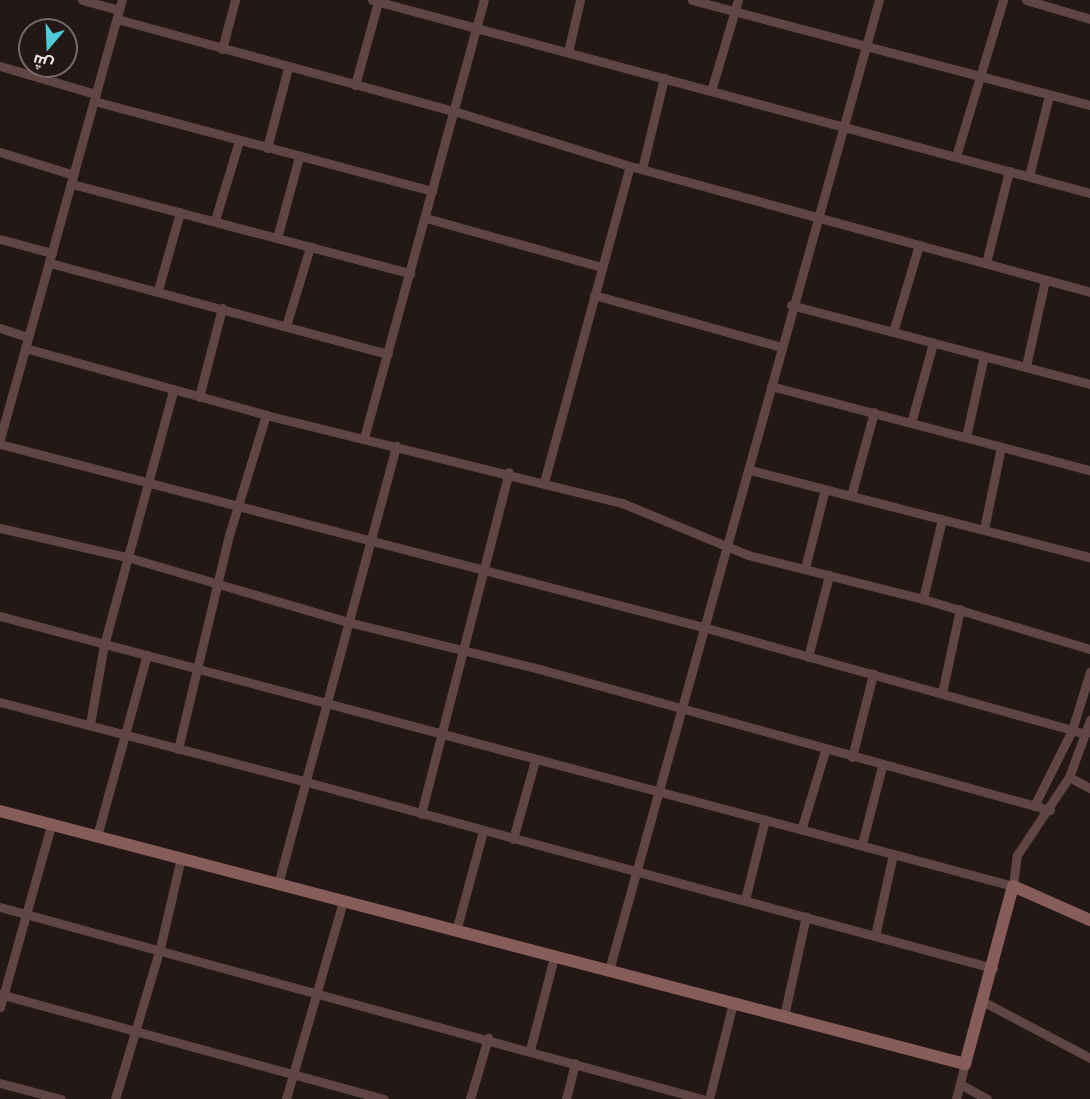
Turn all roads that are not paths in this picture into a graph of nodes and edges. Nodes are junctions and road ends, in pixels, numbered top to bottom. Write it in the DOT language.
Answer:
graph roads {
  1 [pos="82,0"];
  2 [pos="122,0"];
  3 [pos="235,0"];
  4 [pos="484,0"];
  5 [pos="580,0"];
  6 [pos="692,0"];
  7 [pos="738,0"];
  8 [pos="879,0"];
  9 [pos="1002,0"];
  10 [pos="1026,0"];
  11 [pos="375,1"];
  12 [pos="735,11"];
  13 [pos="118,15"];
  14 [pos="1090,18"];
  15 [pos="477,29"];
  16 [pos="867,47"];
  17 [pos="222,49"];
  18 [pos="568,52"];
  19 [pos="0,66"];
  20 [pos="288,68"];
  21 [pos="980,76"];
  22 [pos="664,78"];
  23 [pos="355,85"];
  24 [pos="711,91"];
  25 [pos="1049,95"];
  26 [pos="95,97"];
  27 [pos="1090,105"];
  28 [pos="454,111"];
  29 [pos="843,126"];
  30 [pos="239,141"];
  31 [pos="267,148"];
  32 [pos="0,152"];
  33 [pos="956,156"];
  34 [pos="299,157"];
  35 [pos="630,166"];
  36 [pos="642,169"];
  37 [pos="1010,171"];
  38 [pos="1029,176"];
  39 [pos="73,179"];
  40 [pos="432,191"];
  41 [pos="1090,193"];
  42 [pos="180,212"];
  43 [pos="819,217"];
  44 [pos="426,218"];
  45 [pos="215,220"];
  46 [pos="277,238"];
  47 [pos="0,239"];
  48 [pos="919,244"];
  49 [pos="310,247"];
  50 [pos="51,258"];
  51 [pos="986,263"];
  52 [pos="602,267"];
  53 [pos="410,273"];
  54 [pos="1045,280"];
  55 [pos="158,290"];
  56 [pos="1090,292"];
  57 [pos="594,295"];
  58 [pos="791,305"];
  59 [pos="222,308"];
  60 [pos="286,326"];
  61 [pos="0,328"];
  62 [pos="893,332"];
  63 [pos="28,336"];
  64 [pos="933,343"];
  65 [pos="781,347"];
  66 [pos="25,348"];
  67 [pos="388,354"];
  68 [pos="984,356"];
  69 [pos="1026,366"];
  70 [pos="1090,384"];
  71 [pos="771,386"];
  72 [pos="173,390"];
  73 [pos="199,398"];
  74 [pos="874,412"];
  75 [pos="266,416"];
  76 [pos="3,417"];
  77 [pos="911,423"];
  78 [pos="966,437"];
  79 [pos="364,438"];
  80 [pos="0,442"];
  81 [pos="396,446"];
  82 [pos="1001,447"];
  83 [pos="750,470"];
  84 [pos="1090,470"];
  85 [pos="509,472"];
  86 [pos="149,480"];
  87 [pos="544,482"];
  88 [pos="825,489"];
  89 [pos="851,496"];
  90 [pos="238,506"];
  91 [pos="942,519"];
  92 [pos="0,528"];
  93 [pos="984,529"];
  94 [pos="369,540"];
  95 [pos="729,547"];
  96 [pos="127,557"];
  97 [pos="1090,557"];
  98 [pos="805,568"];
  99 [pos="484,571"];
  100 [pos="829,575"];
  101 [pos="219,583"];
  102 [pos="923,599"];
  103 [pos="960,609"];
  104 [pos="0,616"];
  105 [pos="348,622"];
  106 [pos="703,627"];
  107 [pos="104,645"];
  108 [pos="1090,649"];
  109 [pos="465,650"];
  110 [pos="147,654"];
  111 [pos="808,657"];
  112 [pos="200,669"];
  113 [pos="1090,672"];
  114 [pos="873,674"];
  115 [pos="942,693"];
  116 [pos="0,702"];
  117 [pos="328,704"];
  118 [pos="680,710"];
  119 [pos="1090,720"];
  120 [pos="90,724"];
  121 [pos="1072,730"];
  122 [pos="445,732"];
  123 [pos="125,734"];
  124 [pos="1085,734"];
  125 [pos="178,748"];
  126 [pos="825,751"];
  127 [pos="852,757"];
  128 [pos="536,760"];
  129 [pos="882,766"];
  130 [pos="1069,777"];
  131 [pos="307,782"];
  132 [pos="1090,788"];
  133 [pos="659,791"];
  134 [pos="1034,806"];
  135 [pos="1050,810"];
  136 [pos="0,811"];
  137 [pos="421,814"];
  138 [pos="765,819"];
  139 [pos="51,825"];
  140 [pos="802,827"];
  141 [pos="483,831"];
  142 [pos="96,836"];
  143 [pos="513,839"];
  144 [pos="862,844"];
  145 [pos="893,854"];
  146 [pos="180,858"];
  147 [pos="637,870"];
  148 [pos="278,884"];
  149 [pos="1013,886"];
  150 [pos="745,900"];
  151 [pos="343,901"];
  152 [pos="0,907"];
  153 [pos="25,914"];
  154 [pos="806,916"];
  155 [pos="1090,920"];
  156 [pos="456,931"];
  157 [pos="874,936"];
  158 [pos="160,948"];
  159 [pos="554,957"];
  160 [pos="993,969"];
  161 [pos="609,970"];
  162 [pos="318,992"];
  163 [pos="2,994"];
  164 [pos="984,1002"];
  165 [pos="733,1003"];
  166 [pos="0,1007"];
  167 [pos="784,1016"];
  168 [pos="136,1028"];
  169 [pos="488,1038"];
  170 [pos="530,1050"];
  171 [pos="1090,1058"];
  172 [pos="575,1063"];
  173 [pos="965,1064"];
  174 [pos="293,1074"];
  175 [pos="0,1083"];
  176 [pos="960,1084"];
  177 [pos="684,1097"];
  178 [pos="61,1099"];
  179 [pos="116,1099"];
  180 [pos="286,1099"];
  181 [pos="384,1099"];
  182 [pos="470,1099"];
  183 [pos="566,1099"];
  184 [pos="702,1099"];
  185 [pos="710,1099"];
  186 [pos="956,1099"];
  187 [pos="987,1099"];
  1 -- 13 [label="street"];
  2 -- 13 [label="street"];
  3 -- 17 [label="street"];
  4 -- 15 [label="street"];
  5 -- 18 [label="street"];
  6 -- 12 [label="street"];
  7 -- 12 [label="street"];
  8 -- 16 [label="street"];
  9 -- 21 [label="street"];
  10 -- 14 [label="street"];
  11 -- 15 [label="street"];
  11 -- 23 [label="street"];
  12 -- 16 [label="street"];
  12 -- 24 [label="street"];
  13 -- 17 [label="street"];
  13 -- 26 [label="street"];
  15 -- 18 [label="street"];
  15 -- 28 [label="street"];
  16 -- 21 [label="street"];
  16 -- 29 [label="street"];
  17 -- 20 [label="street"];
  18 -- 22 [label="street"];
  19 -- 26 [label="street"];
  20 -- 23 [label="street"];
  20 -- 31 [label="street"];
  21 -- 25 [label="street"];
  21 -- 33 [label="street"];
  22 -- 24 [label="street"];
  22 -- 36 [label="street"];
  23 -- 28 [label="street"];
  24 -- 29 [label="street"];
  25 -- 27 [label="street"];
  25 -- 38 [label="street"];
  26 -- 30 [label="street"];
  26 -- 39 [label="street"];
  28 -- 35 [label="street"];
  28 -- 40 [label="street"];
  29 -- 33 [label="street"];
  29 -- 43 [label="street"];
  30 -- 31 [label="street"];
  30 -- 45 [label="street"];
  31 -- 34 [label="street"];
  32 -- 39 [label="street"];
  33 -- 37 [label="street"];
  34 -- 40 [label="street"];
  34 -- 46 [label="street"];
  35 -- 36 [label="street"];
  35 -- 52 [label="street"];
  36 -- 43 [label="street"];
  37 -- 38 [label="street"];
  37 -- 51 [label="street"];
  38 -- 41 [label="street"];
  39 -- 42 [label="street"];
  39 -- 50 [label="street"];
  40 -- 44 [label="street"];
  42 -- 45 [label="street"];
  42 -- 55 [label="street"];
  43 -- 48 [label="street"];
  43 -- 58 [label="street"];
  44 -- 52 [label="street"];
  44 -- 53 [label="street"];
  45 -- 46 [label="street"];
  46 -- 49 [label="street"];
  47 -- 50 [label="street"];
  48 -- 51 [label="street"];
  48 -- 62 [label="street"];
  49 -- 53 [label="street"];
  49 -- 60 [label="street"];
  50 -- 55 [label="street"];
  50 -- 63 [label="street"];
  51 -- 54 [label="street"];
  52 -- 57 [label="street"];
  53 -- 67 [label="street"];
  54 -- 56 [label="street"];
  54 -- 69 [label="street"];
  55 -- 59 [label="street"];
  57 -- 65 [label="street"];
  57 -- 87 [label="street"];
  58 -- 62 [label="street"];
  58 -- 65 [label="street"];
  59 -- 60 [label="street"];
  59 -- 73 [label="street"];
  60 -- 67 [label="street"];
  61 -- 63 [label="street"];
  62 -- 64 [label="street"];
  63 -- 66 [label="street"];
  64 -- 68 [label="street"];
  64 -- 77 [label="street"];
  65 -- 71 [label="street"];
  66 -- 72 [label="street"];
  66 -- 76 [label="street"];
  67 -- 79 [label="street"];
  68 -- 69 [label="street"];
  68 -- 78 [label="street"];
  69 -- 70 [label="street"];
  71 -- 74 [label="street"];
  71 -- 83 [label="street"];
  72 -- 73 [label="street"];
  72 -- 86 [label="street"];
  73 -- 75 [label="street"];
  74 -- 77 [label="street"];
  74 -- 89 [label="street"];
  75 -- 79 [label="street"];
  75 -- 90 [label="street"];
  76 -- 80 [label="street"];
  77 -- 78 [label="street"];
  78 -- 82 [label="street"];
  79 -- 81 [label="street"];
  80 -- 86 [label="street"];
  81 -- 85 [label="street"];
  81 -- 94 [label="street"];
  82 -- 84 [label="street"];
  82 -- 93 [label="street"];
  83 -- 88 [label="street"];
  83 -- 95 [label="street"];
  85 -- 87 [label="street"];
  85 -- 99 [label="street"];
  86 -- 90 [label="street"];
  86 -- 96 [label="street"];
  87 -- 95 [label="street"];
  88 -- 89 [label="street"];
  88 -- 98 [label="street"];
  89 -- 91 [label="street"];
  90 -- 94 [label="street"];
  90 -- 101 [label="street"];
  91 -- 93 [label="street"];
  91 -- 102 [label="street"];
  92 -- 96 [label="street"];
  93 -- 97 [label="street"];
  94 -- 99 [label="street"];
  94 -- 105 [label="street"];
  95 -- 98 [label="street"];
  95 -- 106 [label="street"];
  96 -- 101 [label="street"];
  96 -- 107 [label="street"];
  98 -- 100 [label="street"];
  99 -- 106 [label="street"];
  99 -- 109 [label="street"];
  100 -- 102 [label="street"];
  100 -- 111 [label="street"];
  101 -- 105 [label="street"];
  101 -- 112 [label="street"];
  102 -- 103 [label="street"];
  103 -- 108 [label="street"];
  103 -- 115 [label="street"];
  104 -- 107 [label="street"];
  105 -- 109 [label="street"];
  105 -- 117 [label="street"];
  106 -- 111 [label="street"];
  106 -- 118 [label="street"];
  107 -- 110 [label="street"];
  107 -- 120 [label="street"];
  109 -- 118 [label="street"];
  109 -- 122 [label="street"];
  110 -- 112 [label="street"];
  110 -- 123 [label="street"];
  111 -- 114 [label="street"];
  112 -- 117 [label="street"];
  112 -- 125 [label="street"];
  113 -- 121 [label="street"];
  114 -- 115 [label="street"];
  114 -- 127 [label="street"];
  115 -- 121 [label="street"];
  116 -- 120 [label="street"];
  117 -- 122 [label="street"];
  117 -- 131 [label="street"];
  118 -- 126 [label="street"];
  118 -- 133 [label="street"];
  119 -- 124 [label="street"];
  120 -- 123 [label="street"];
  121 -- 124 [label="street"];
  121 -- 134 [label="street"];
  122 -- 128 [label="street"];
  122 -- 137 [label="street"];
  123 -- 125 [label="street"];
  123 -- 142 [label="street"];
  124 -- 130 [label="street"];
  125 -- 131 [label="street"];
  126 -- 127 [label="street"];
  126 -- 140 [label="street"];
  127 -- 129 [label="street"];
  128 -- 133 [label="street"];
  128 -- 143 [label="street"];
  129 -- 134 [label="street"];
  129 -- 144 [label="street"];
  130 -- 132 [label="street"];
  130 -- 135 [label="street"];
  131 -- 137 [label="street"];
  131 -- 148 [label="street"];
  133 -- 138 [label="street"];
  133 -- 147 [label="street"];
  134 -- 135 [label="street"];
  135 -- 149 [label="street"];
  136 -- 139 [label="main road"];
  137 -- 141 [label="street"];
  138 -- 140 [label="street"];
  138 -- 150 [label="street"];
  139 -- 142 [label="main road"];
  139 -- 153 [label="street"];
  140 -- 144 [label="street"];
  141 -- 143 [label="street"];
  141 -- 156 [label="street"];
  142 -- 146 [label="main road"];
  143 -- 147 [label="street"];
  144 -- 145 [label="street"];
  145 -- 149 [label="street"];
  145 -- 157 [label="street"];
  146 -- 148 [label="main road"];
  146 -- 158 [label="street"];
  147 -- 150 [label="street"];
  147 -- 161 [label="street"];
  148 -- 151 [label="main road"];
  149 -- 155 [label="main road"];
  149 -- 160 [label="main road"];
  150 -- 154 [label="street"];
  151 -- 156 [label="main road"];
  151 -- 162 [label="street"];
  152 -- 153 [label="street"];
  153 -- 158 [label="street"];
  153 -- 163 [label="street"];
  154 -- 157 [label="street"];
  154 -- 167 [label="street"];
  156 -- 159 [label="main road"];
  157 -- 160 [label="street"];
  158 -- 162 [label="street"];
  158 -- 168 [label="street"];
  159 -- 161 [label="main road"];
  159 -- 170 [label="street"];
  160 -- 164 [label="main road"];
  161 -- 165 [label="main road"];
  162 -- 169 [label="street"];
  162 -- 174 [label="street"];
  163 -- 166 [label="street"];
  163 -- 168 [label="street"];
  164 -- 171 [label="street"];
  164 -- 173 [label="main road"];
  165 -- 167 [label="main road"];
  165 -- 185 [label="street"];
  167 -- 173 [label="main road"];
  168 -- 174 [label="street"];
  168 -- 179 [label="street"];
  169 -- 170 [label="street"];
  169 -- 182 [label="street"];
  170 -- 172 [label="street"];
  172 -- 177 [label="street"];
  172 -- 183 [label="street"];
  173 -- 176 [label="street"];
  174 -- 180 [label="street"];
  174 -- 181 [label="street"];
  175 -- 178 [label="street"];
  176 -- 186 [label="street"];
  176 -- 187 [label="street"];
  177 -- 184 [label="street"];
}
